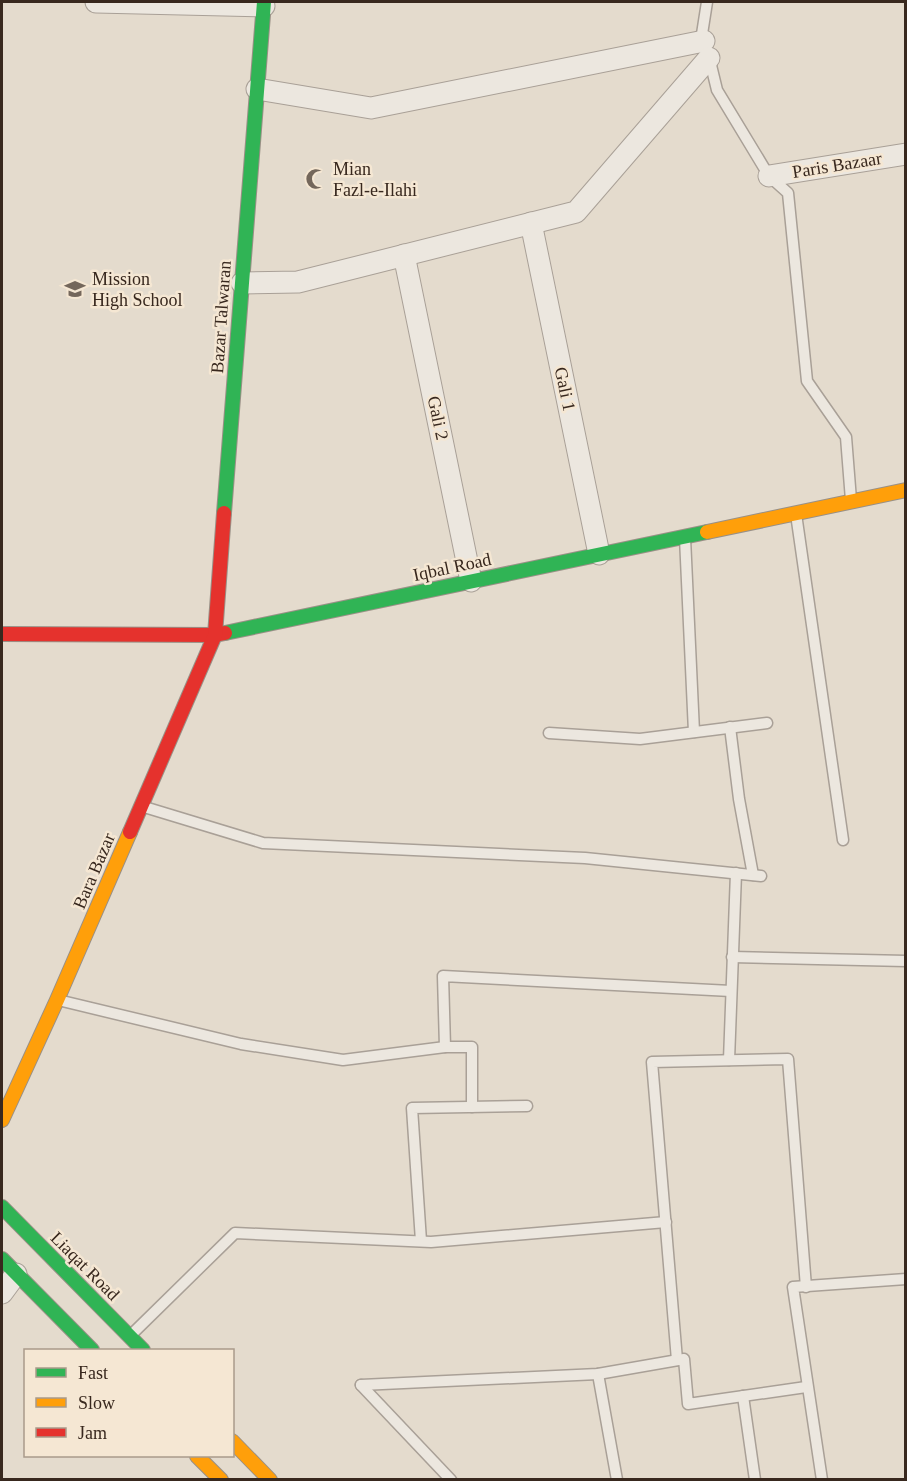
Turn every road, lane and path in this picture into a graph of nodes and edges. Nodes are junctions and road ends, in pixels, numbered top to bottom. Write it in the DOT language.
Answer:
graph roads {
  1 [pos="96,2"];
  2 [pos="706,2"];
  3 [pos="264,4"];
  4 [pos="706,50"];
  5 [pos="257,89"];
  6 [pos="906,154"];
  7 [pos="770,176"];
  8 [pos="531,223"];
  9 [pos="404,255"];
  10 [pos="242,283"];
  11 [pos="906,490"];
  12 [pos="851,502"];
  13 [pos="796,513"];
  14 [pos="685,537"];
  15 [pos="599,554"];
  16 [pos="471,581"];
  17 [pos="2,634"];
  18 [pos="215,635"];
  19 [pos="767,723"];
  20 [pos="730,728"];
  21 [pos="694,732"];
  22 [pos="549,733"];
  23 [pos="141,806"];
  24 [pos="843,840"];
  25 [pos="736,873"];
  26 [pos="732,957"];
  27 [pos="906,961"];
  28 [pos="731,991"];
  29 [pos="57,1000"];
  30 [pos="445,1047"];
  31 [pos="729,1060"];
  32 [pos="527,1106"];
  33 [pos="472,1107"];
  34 [pos="2,1120"];
  35 [pos="2,1207"];
  36 [pos="666,1222"];
  37 [pos="421,1241"];
  38 [pos="9,1267"];
  39 [pos="906,1280"];
  40 [pos="806,1287"];
  41 [pos="2,1293"];
  42 [pos="129,1337"];
  43 [pos="91,1349"];
  44 [pos="142,1349"];
  45 [pos="677,1360"];
  46 [pos="598,1374"];
  47 [pos="806,1387"];
  48 [pos="742,1396"];
  49 [pos="234,1443"];
  50 [pos="199,1457"];
  51 [pos="221,1479"];
  52 [pos="270,1479"];
  53 [pos="451,1479"];
  54 [pos="617,1479"];
  55 [pos="755,1479"];
  56 [pos="822,1479"];
  1 -- 3 [label="street"];
  2 -- 4 [label="lane"];
  3 -- 5 [label="street, Bazar Talwaran"];
  4 -- 5 [label="street"];
  4 -- 7 [label="lane"];
  4 -- 8 [label="street"];
  5 -- 10 [label="street, Bazar Talwaran"];
  6 -- 7 [label="street, Paris Bazaar"];
  7 -- 12 [label="lane"];
  8 -- 9 [label="street"];
  8 -- 15 [label="street, Gali 1"];
  9 -- 10 [label="street"];
  9 -- 16 [label="street, Gali 2"];
  10 -- 18 [label="street, Bazar Talwaran"];
  11 -- 12 [label="street, Iqbal Road"];
  12 -- 13 [label="street, Iqbal Road"];
  13 -- 14 [label="street, Iqbal Road"];
  13 -- 24 [label="lane"];
  14 -- 15 [label="street, Iqbal Road"];
  14 -- 21 [label="lane"];
  15 -- 16 [label="street, Iqbal Road"];
  16 -- 18 [label="street, Iqbal Road"];
  17 -- 18 [label="street, Iqbal Road"];
  18 -- 23 [label="street, Bara Bazar"];
  19 -- 20 [label="lane"];
  20 -- 21 [label="lane"];
  20 -- 25 [label="lane"];
  21 -- 22 [label="lane"];
  23 -- 25 [label="lane"];
  23 -- 29 [label="street, Bara Bazar"];
  25 -- 26 [label="lane"];
  26 -- 27 [label="lane"];
  26 -- 28 [label="lane"];
  28 -- 30 [label="lane"];
  28 -- 31 [label="lane"];
  29 -- 30 [label="lane"];
  29 -- 34 [label="street, Bara Bazar"];
  30 -- 33 [label="lane"];
  31 -- 36 [label="lane"];
  31 -- 40 [label="lane"];
  32 -- 33 [label="lane"];
  33 -- 37 [label="lane"];
  35 -- 42 [label="street, Liaqat Road"];
  36 -- 37 [label="lane"];
  36 -- 45 [label="lane"];
  37 -- 42 [label="lane"];
  38 -- 41 [label="street"];
  38 -- 43 [label="street"];
  39 -- 40 [label="lane"];
  40 -- 47 [label="lane"];
  42 -- 44 [label="street, Liaqat Road"];
  45 -- 46 [label="lane"];
  45 -- 48 [label="lane"];
  46 -- 53 [label="lane"];
  46 -- 54 [label="lane"];
  47 -- 48 [label="lane"];
  47 -- 56 [label="lane"];
  48 -- 55 [label="lane"];
  49 -- 52 [label="street"];
  50 -- 51 [label="street"];
}
